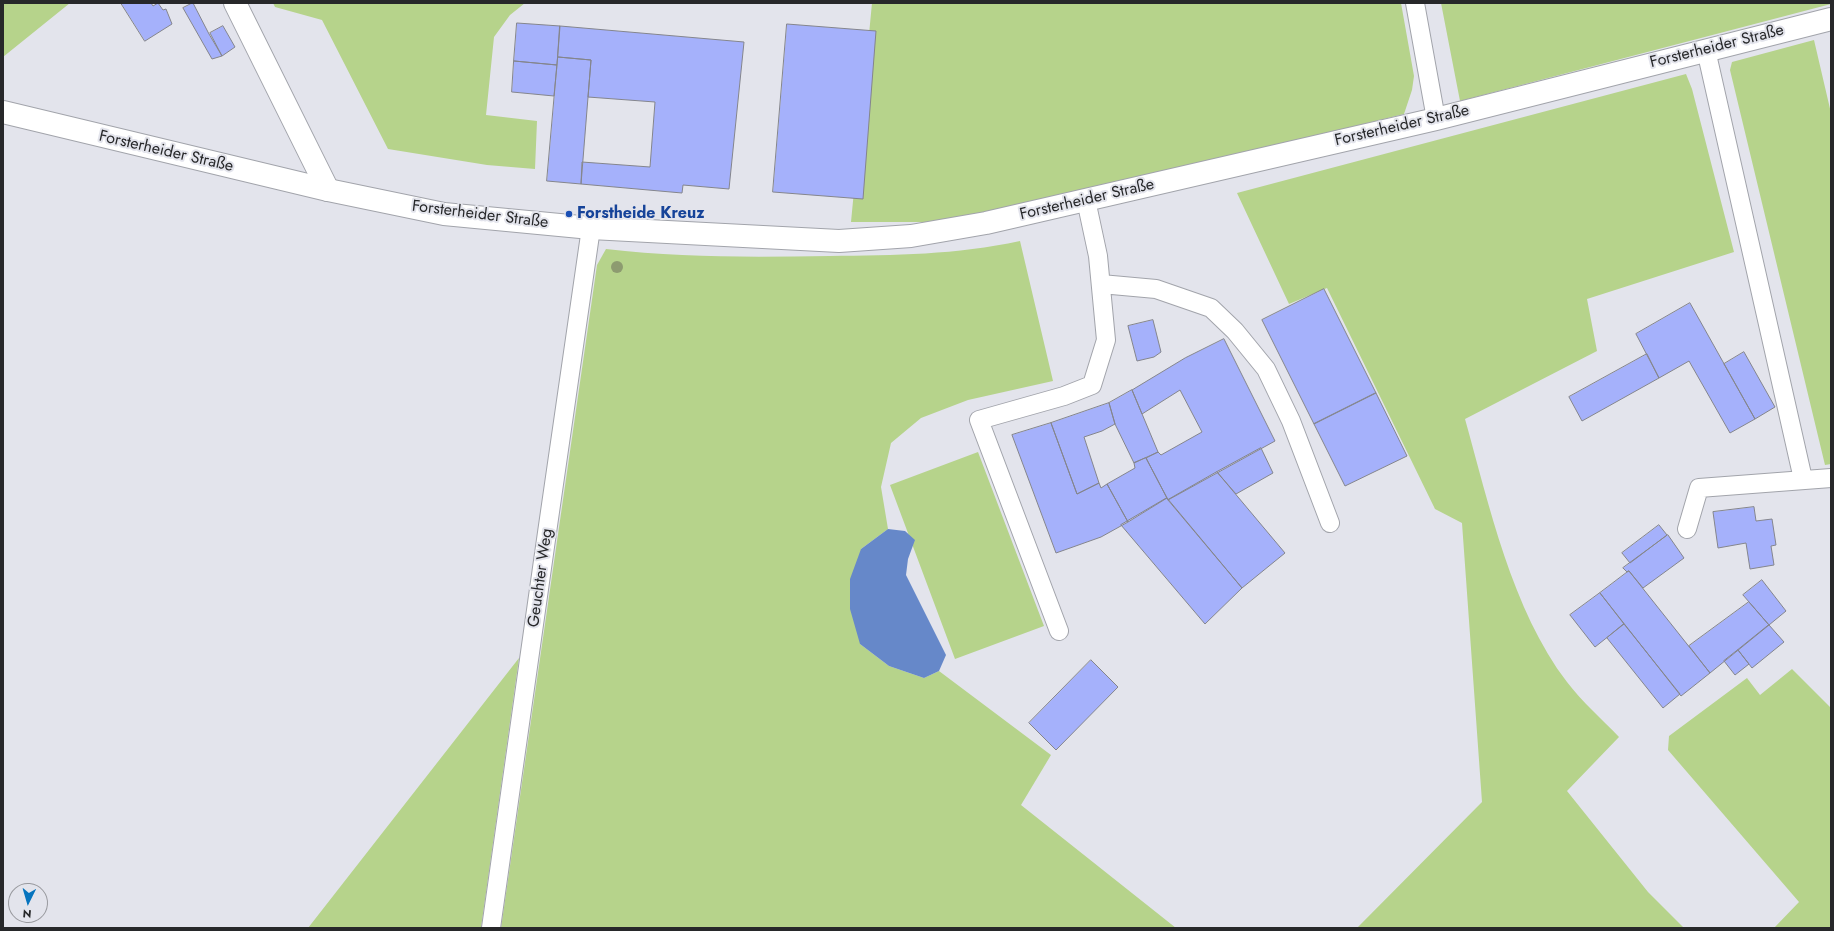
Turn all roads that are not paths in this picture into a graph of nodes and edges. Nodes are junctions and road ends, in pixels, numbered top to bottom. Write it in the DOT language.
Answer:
graph roads {
  1 [pos="235,3"];
  2 [pos="1415,3"];
  3 [pos="1831,19"];
  4 [pos="1706,50"];
  5 [pos="3,112"];
  6 [pos="1436,119"];
  7 [pos="328,190"];
  8 [pos="1086,200"];
  9 [pos="591,228"];
  10 [pos="1101,284"];
  11 [pos="1831,478"];
  12 [pos="1803,479"];
  13 [pos="1330,523"];
  14 [pos="1687,529"];
  15 [pos="1059,631"];
  16 [pos="491,928"];
  1 -- 7 [label="street"];
  2 -- 6 [label="lane"];
  3 -- 4 [label="street, Forsterheider Straße"];
  4 -- 6 [label="street, Forsterheider Straße"];
  4 -- 12 [label="lane"];
  5 -- 7 [label="street, Forsterheider Straße"];
  6 -- 8 [label="street, Forsterheider Straße"];
  7 -- 9 [label="street, Forsterheider Straße"];
  8 -- 9 [label="street, Forsterheider Straße"];
  8 -- 10 [label="lane"];
  9 -- 16 [label="lane, Geuchter Weg"];
  10 -- 13 [label="lane"];
  10 -- 15 [label="lane"];
  11 -- 12 [label="lane"];
  12 -- 14 [label="lane"];
}
